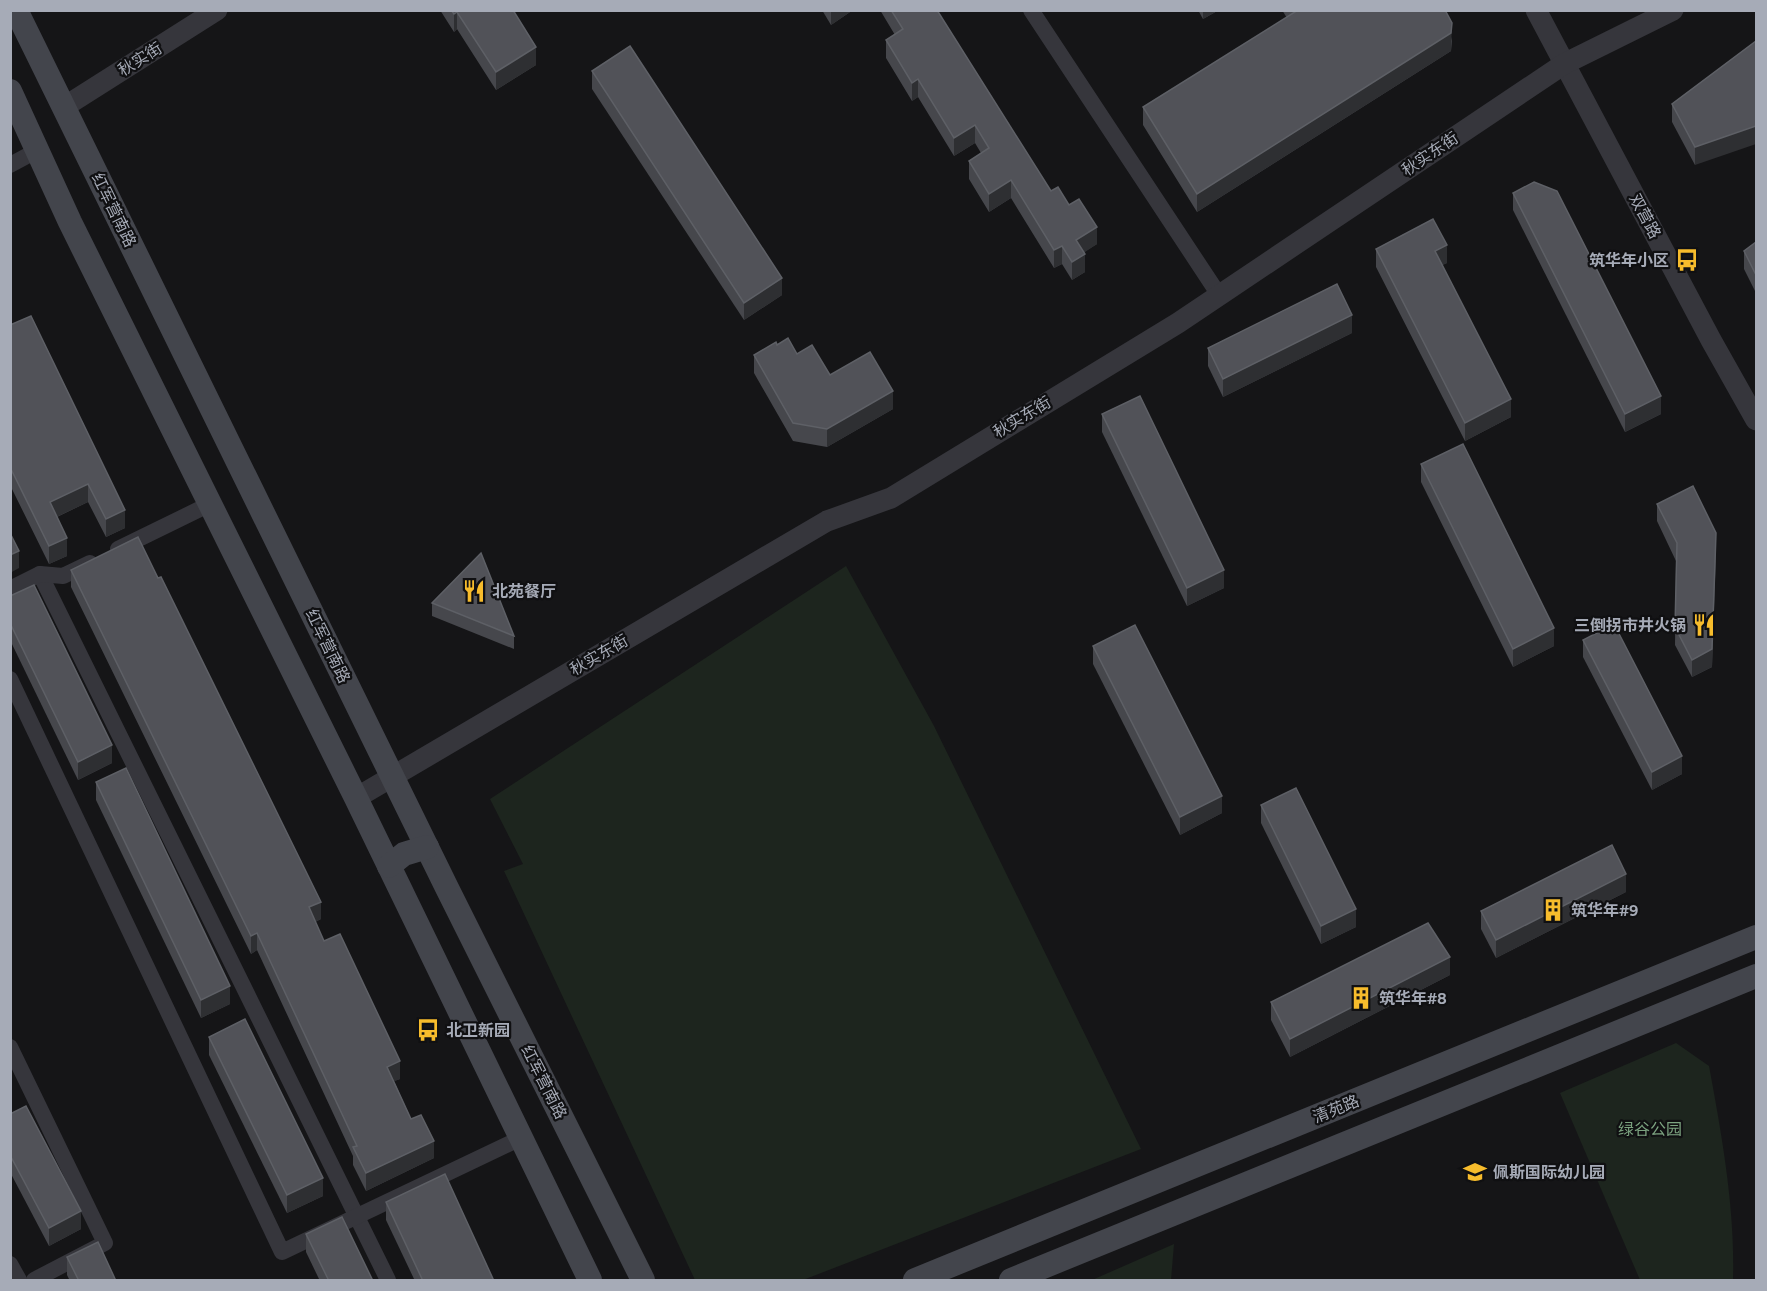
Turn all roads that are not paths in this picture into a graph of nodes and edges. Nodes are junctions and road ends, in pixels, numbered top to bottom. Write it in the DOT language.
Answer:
graph roads {
  1 [pos="217,10"];
  2 [pos="1030,10"];
  3 [pos="1536,10"];
  4 [pos="1673,10"];
  5 [pos="18,29"];
  6 [pos="1564,64"];
  7 [pos="10,91"];
  8 [pos="64,107"];
  9 [pos="38,150"];
  10 [pos="10,165"];
  11 [pos="1219,295"];
  12 [pos="1756,420"];
  13 [pos="210,504"];
  14 [pos="40,574"];
  15 [pos="10,589"];
  16 [pos="10,679"];
  17 [pos="392,776"];
  18 [pos="356,798"];
  19 [pos="427,847"];
  20 [pos="389,866"];
  21 [pos="1756,936"];
  22 [pos="1756,976"];
  23 [pos="10,1047"];
  24 [pos="521,1138"];
  25 [pos="357,1217"];
  26 [pos="10,1264"];
  27 [pos="19,1281"];
  28 [pos="34,1281"];
  29 [pos="388,1281"];
  30 [pos="590,1281"];
  31 [pos="643,1281"];
  32 [pos="915,1281"];
  33 [pos="1011,1281"];
  1 -- 8 [label="street, 秋实街"];
  2 -- 11 [label="street"];
  3 -- 6 [label="street, 双营路"];
  4 -- 6 [label="street, 秋实东街"];
  5 -- 8 [label="main road, 红军营南路"];
  6 -- 11 [label="street, 秋实东街"];
  6 -- 12 [label="street, 双营路"];
  7 -- 9 [label="main road"];
  8 -- 17 [label="main road, 红军营南路"];
  9 -- 10 [label="street"];
  9 -- 13 [label="main road"];
  11 -- 17 [label="street, 秋实东街"];
  13 -- 14 [label="street"];
  13 -- 18 [label="main road"];
  14 -- 15 [label="street"];
  14 -- 25 [label="street"];
  16 -- 25 [label="street"];
  17 -- 18 [label="street, 秋实东街"];
  17 -- 19 [label="main road, 红军营南路"];
  18 -- 20 [label="main road"];
  19 -- 20 [label="main road"];
  19 -- 31 [label="main road, 红军营南路"];
  20 -- 24 [label="main road"];
  21 -- 32 [label="main road, 清苑路"];
  22 -- 33 [label="main road"];
  23 -- 28 [label="street"];
  24 -- 25 [label="street"];
  24 -- 30 [label="main road"];
  25 -- 29 [label="street"];
  26 -- 27 [label="street"];
}
